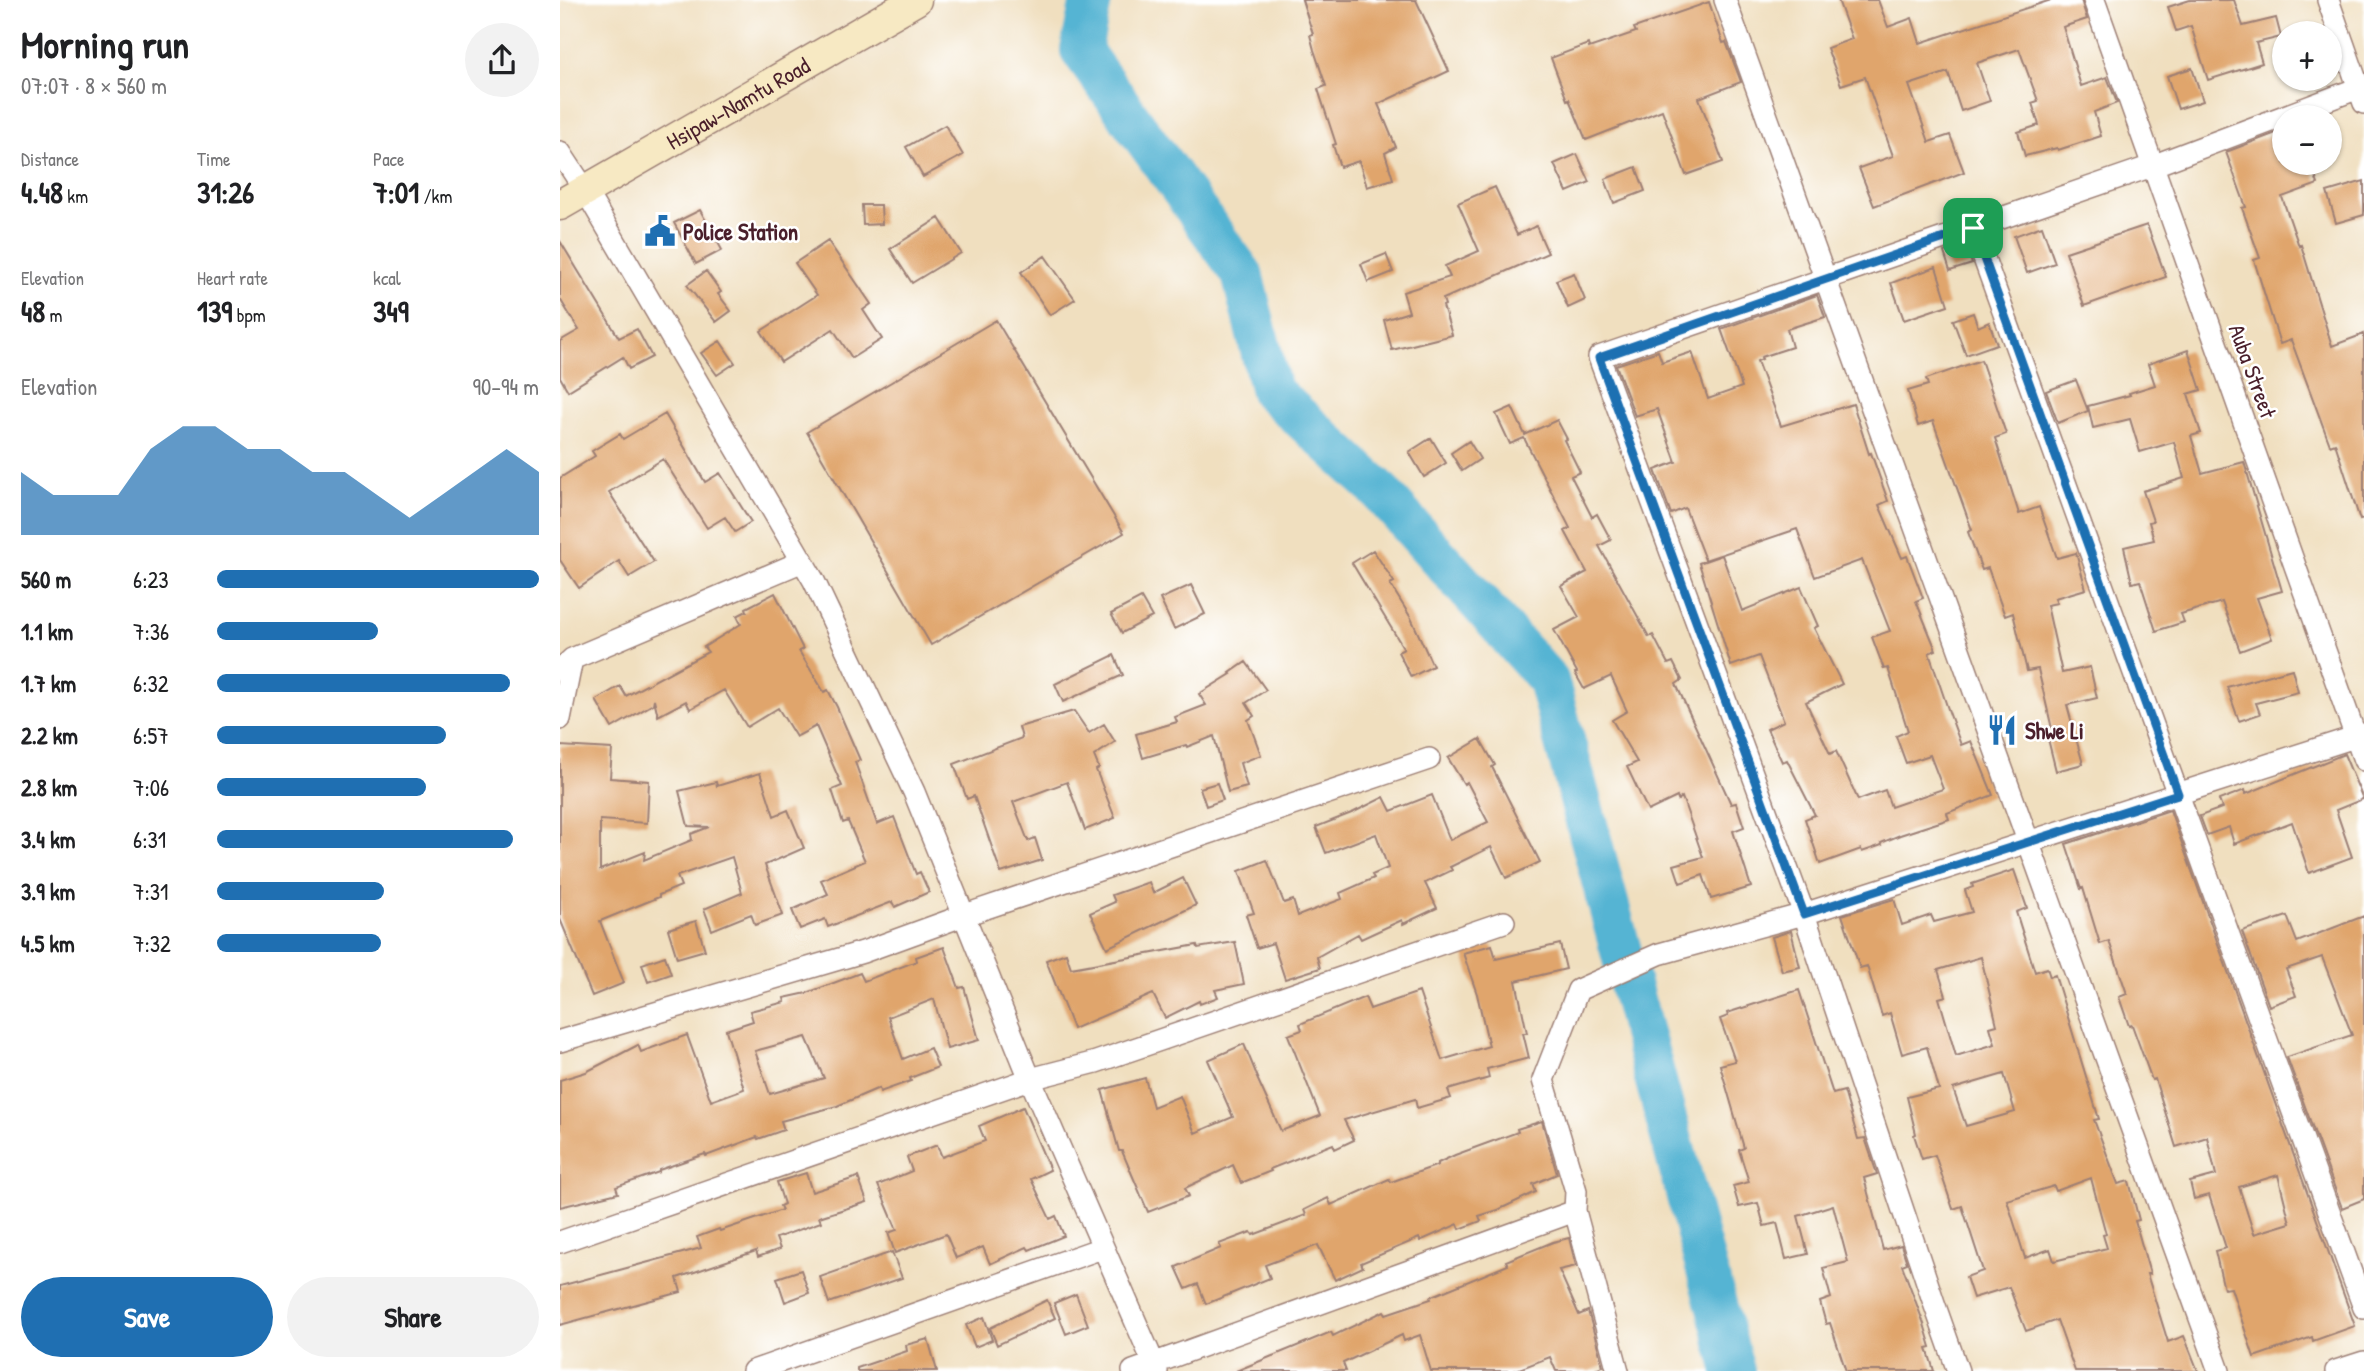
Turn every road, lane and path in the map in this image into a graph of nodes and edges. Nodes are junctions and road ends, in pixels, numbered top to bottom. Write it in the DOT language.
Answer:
graph roads {
  1 [pos="916,0"];
  2 [pos="1725,0"];
  3 [pos="2094,0"];
  4 [pos="2328,0"];
  5 [pos="2362,92"];
  6 [pos="560,152"];
  7 [pos="2152,166"];
  8 [pos="572,197"];
  9 [pos="1973,228"];
  10 [pos="1824,280"];
  11 [pos="803,561"];
  12 [pos="566,664"];
  13 [pos="560,719"];
  14 [pos="2360,735"];
  15 [pos="1429,759"];
  16 [pos="2364,760"];
  17 [pos="2178,794"];
  18 [pos="2028,842"];
  19 [pos="1804,914"];
  20 [pos="965,915"];
  21 [pos="1504,922"];
  22 [pos="560,1041"];
  23 [pos="1030,1079"];
  24 [pos="1575,1211"];
  25 [pos="560,1242"];
  26 [pos="1102,1248"];
  27 [pos="2364,1308"];
  28 [pos="2364,1362"];
  29 [pos="1155,1367"];
  30 [pos="753,1371"];
  31 [pos="1133,1371"];
  32 [pos="1618,1371"];
  33 [pos="1958,1371"];
  34 [pos="2219,1371"];
  35 [pos="2336,1371"];
  1 -- 8 [label="main road, Hsipaw-Namtu Road"];
  2 -- 10 [label="street"];
  3 -- 7 [label="street, Auba Street"];
  4 -- 5 [label="street"];
  5 -- 7 [label="street"];
  6 -- 8 [label="street"];
  7 -- 9 [label="street"];
  7 -- 14 [label="street, Auba Street"];
  8 -- 11 [label="street"];
  9 -- 10 [label="street"];
  9 -- 17 [label="street"];
  10 -- 18 [label="street"];
  10 -- 19 [label="street"];
  11 -- 12 [label="street"];
  11 -- 20 [label="street"];
  12 -- 13 [label="street"];
  14 -- 16 [label="street, Auba Street"];
  14 -- 17 [label="street"];
  15 -- 20 [label="street"];
  17 -- 18 [label="street"];
  17 -- 27 [label="street"];
  18 -- 19 [label="street"];
  18 -- 34 [label="street"];
  19 -- 24 [label="street"];
  19 -- 33 [label="street"];
  20 -- 22 [label="street"];
  20 -- 23 [label="street"];
  21 -- 23 [label="street"];
  23 -- 25 [label="street"];
  23 -- 26 [label="street"];
  24 -- 29 [label="street"];
  24 -- 32 [label="street"];
  26 -- 29 [label="street"];
  26 -- 30 [label="street"];
  28 -- 35 [label="street"];
  29 -- 31 [label="street"];
}
